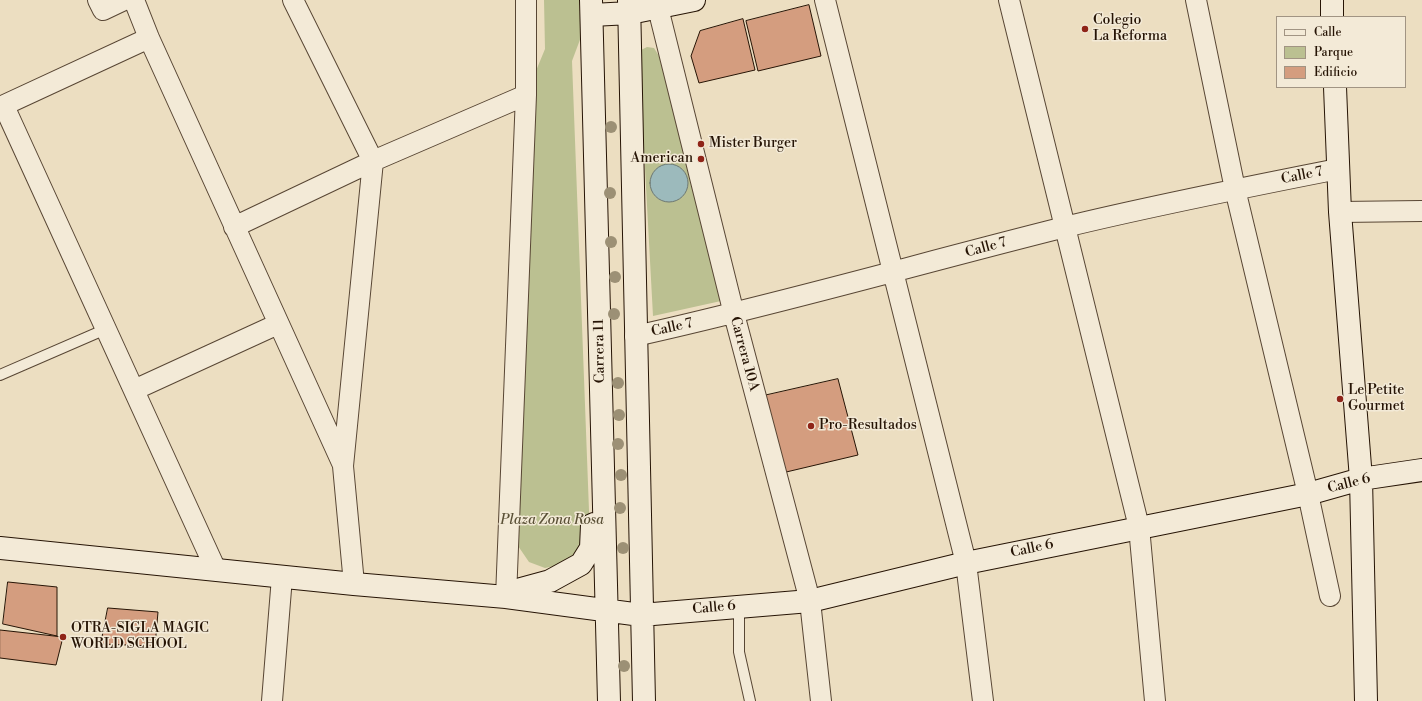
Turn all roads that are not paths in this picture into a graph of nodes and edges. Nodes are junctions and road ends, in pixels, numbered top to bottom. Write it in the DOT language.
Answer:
graph roads {
  1 [pos="98,0"];
  2 [pos="124,0"];
  3 [pos="134,0"];
  4 [pos="293,0"];
  5 [pos="526,0"];
  6 [pos="694,0"];
  7 [pos="825,0"];
  8 [pos="1009,0"];
  9 [pos="1196,0"];
  10 [pos="1332,0"];
  11 [pos="629,6"];
  12 [pos="592,7"];
  13 [pos="658,8"];
  14 [pos="1332,16"];
  15 [pos="149,38"];
  16 [pos="1335,88"];
  17 [pos="526,95"];
  18 [pos="2,106"];
  19 [pos="373,161"];
  20 [pos="1338,169"];
  21 [pos="1235,189"];
  22 [pos="1422,211"];
  23 [pos="1340,212"];
  24 [pos="1065,227"];
  25 [pos="234,228"];
  26 [pos="893,273"];
  27 [pos="734,314"];
  28 [pos="278,324"];
  29 [pos="106,329"];
  30 [pos="635,336"];
  31 [pos="0,375"];
  32 [pos="134,390"];
  33 [pos="343,466"];
  34 [pos="1422,470"];
  35 [pos="1361,480"];
  36 [pos="1308,494"];
  37 [pos="604,518"];
  38 [pos="1139,527"];
  39 [pos="0,548"];
  40 [pos="966,563"];
  41 [pos="216,570"];
  42 [pos="282,577"];
  43 [pos="354,584"];
  44 [pos="1330,596"];
  45 [pos="506,597"];
  46 [pos="810,601"];
  47 [pos="738,606"];
  48 [pos="607,610"];
  49 [pos="641,615"];
  50 [pos="272,701"];
  51 [pos="609,701"];
  52 [pos="644,701"];
  53 [pos="750,701"];
  54 [pos="821,701"];
  55 [pos="983,701"];
  56 [pos="1155,701"];
  57 [pos="1366,701"];
  1 -- 2 [label="street"];
  3 -- 15 [label="street"];
  4 -- 19 [label="street"];
  5 -- 17 [label="street"];
  6 -- 13 [label="main road"];
  7 -- 26 [label="street"];
  8 -- 24 [label="street"];
  9 -- 21 [label="street"];
  10 -- 14 [label="main road"];
  11 -- 12 [label="main road"];
  11 -- 13 [label="main road"];
  11 -- 30 [label="main road"];
  12 -- 37 [label="main road, Carrera 11"];
  13 -- 27 [label="street, Carrera 10A"];
  15 -- 18 [label="street"];
  15 -- 25 [label="street"];
  16 -- 20 [label="main road"];
  17 -- 19 [label="street"];
  17 -- 45 [label="street"];
  18 -- 29 [label="street"];
  19 -- 25 [label="street"];
  19 -- 33 [label="street"];
  20 -- 21 [label="street, Calle 7"];
  20 -- 23 [label="main road"];
  21 -- 24 [label="street, Calle 7"];
  21 -- 36 [label="street"];
  22 -- 23 [label="street"];
  23 -- 35 [label="main road"];
  24 -- 26 [label="street, Calle 7"];
  24 -- 38 [label="street"];
  25 -- 28 [label="street"];
  26 -- 27 [label="street, Calle 7"];
  26 -- 40 [label="street"];
  27 -- 30 [label="street, Calle 7"];
  27 -- 46 [label="street, Carrera 10A"];
  28 -- 32 [label="street"];
  28 -- 33 [label="street"];
  29 -- 31 [label="lane"];
  29 -- 32 [label="street"];
  30 -- 49 [label="main road"];
  32 -- 41 [label="street"];
  33 -- 43 [label="street"];
  34 -- 35 [label="main road, Calle 6"];
  35 -- 36 [label="main road, Calle 6"];
  35 -- 57 [label="main road"];
  36 -- 38 [label="main road, Calle 6"];
  36 -- 44 [label="street"];
  37 -- 45 [label="main road"];
  37 -- 48 [label="main road, Carrera 11"];
  38 -- 40 [label="main road, Calle 6"];
  38 -- 56 [label="street"];
  39 -- 41 [label="main road, Calle 6"];
  40 -- 46 [label="main road, Calle 6"];
  40 -- 55 [label="street"];
  41 -- 42 [label="main road, Calle 6"];
  42 -- 43 [label="main road, Calle 6"];
  42 -- 50 [label="street"];
  43 -- 45 [label="main road, Calle 6"];
  45 -- 48 [label="main road, Calle 6"];
  46 -- 47 [label="main road, Calle 6"];
  46 -- 54 [label="street, Carrera 10A"];
  47 -- 49 [label="main road, Calle 6"];
  47 -- 53 [label="lane"];
  48 -- 49 [label="main road, Calle 6"];
  48 -- 51 [label="main road, Carrera 11"];
  49 -- 52 [label="main road"];
}
